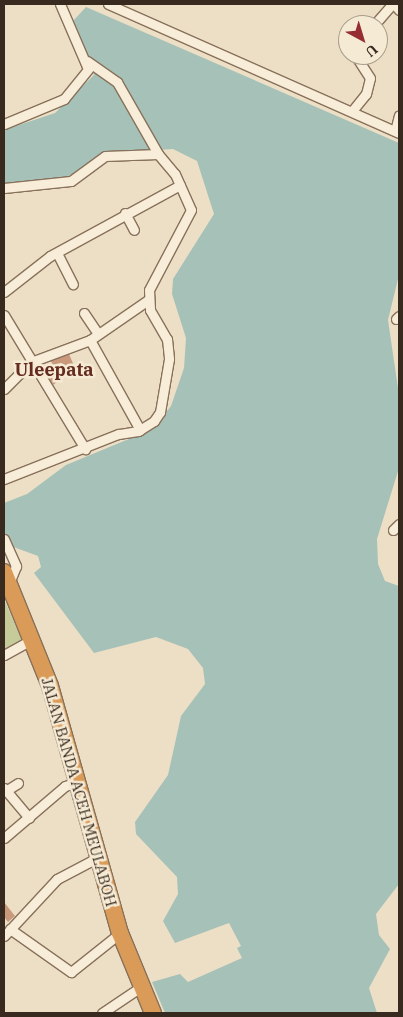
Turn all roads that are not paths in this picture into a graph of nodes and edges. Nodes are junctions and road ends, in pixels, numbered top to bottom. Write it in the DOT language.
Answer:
graph roads {
  1 [pos="60,4"];
  2 [pos="108,4"];
  3 [pos="393,4"];
  4 [pos="399,10"];
  5 [pos="383,15"];
  6 [pos="88,62"];
  7 [pos="362,65"];
  8 [pos="352,112"];
  9 [pos="399,115"];
  10 [pos="4,124"];
  11 [pos="397,132"];
  12 [pos="158,153"];
  13 [pos="180,184"];
  14 [pos="4,188"];
  15 [pos="125,213"];
  16 [pos="134,230"];
  17 [pos="57,253"];
  18 [pos="73,284"];
  19 [pos="4,292"];
  20 [pos="148,300"];
  21 [pos="84,313"];
  22 [pos="4,315"];
  23 [pos="98,334"];
  24 [pos="90,340"];
  25 [pos="31,362"];
  26 [pos="4,389"];
  27 [pos="140,430"];
  28 [pos="85,449"];
  29 [pos="4,479"];
  30 [pos="4,539"];
  31 [pos="6,578"];
  32 [pos="33,639"];
  33 [pos="4,655"];
  34 [pos="18,782"];
  35 [pos="77,782"];
  36 [pos="5,789"];
  37 [pos="29,818"];
  38 [pos="4,838"];
  39 [pos="97,858"];
  40 [pos="7,932"];
  41 [pos="120,933"];
  42 [pos="142,986"];
  43 [pos="102,1013"];
  44 [pos="153,1013"];
  1 -- 6 [label="street"];
  2 -- 8 [label="street"];
  3 -- 4 [label="street"];
  3 -- 5 [label="street"];
  6 -- 10 [label="street"];
  6 -- 12 [label="street"];
  7 -- 8 [label="street"];
  8 -- 11 [label="street"];
  9 -- 11 [label="street"];
  12 -- 13 [label="street"];
  12 -- 14 [label="street"];
  13 -- 15 [label="street"];
  13 -- 20 [label="street"];
  15 -- 16 [label="street"];
  15 -- 17 [label="street"];
  17 -- 18 [label="street"];
  17 -- 19 [label="street"];
  20 -- 23 [label="street"];
  20 -- 27 [label="street"];
  21 -- 23 [label="street"];
  22 -- 25 [label="street"];
  23 -- 24 [label="street"];
  24 -- 25 [label="street"];
  24 -- 27 [label="street"];
  25 -- 26 [label="street"];
  25 -- 28 [label="street"];
  27 -- 28 [label="street"];
  28 -- 29 [label="street"];
  30 -- 31 [label="street"];
  31 -- 32 [label="highway, JALAN BANDA ACEH MEULABOH"];
  32 -- 33 [label="street"];
  32 -- 35 [label="highway, JALAN BANDA ACEH MEULABOH"];
  34 -- 36 [label="street"];
  35 -- 37 [label="street"];
  35 -- 39 [label="highway, JALAN BANDA ACEH MEULABOH"];
  36 -- 37 [label="street"];
  37 -- 38 [label="street"];
  39 -- 40 [label="street"];
  39 -- 41 [label="highway, JALAN BANDA ACEH MEULABOH"];
  40 -- 41 [label="street"];
  41 -- 42 [label="highway, JALAN BANDA ACEH MEULABOH"];
  42 -- 43 [label="street"];
  42 -- 44 [label="highway, JALAN BANDA ACEH MEULABOH"];
}
